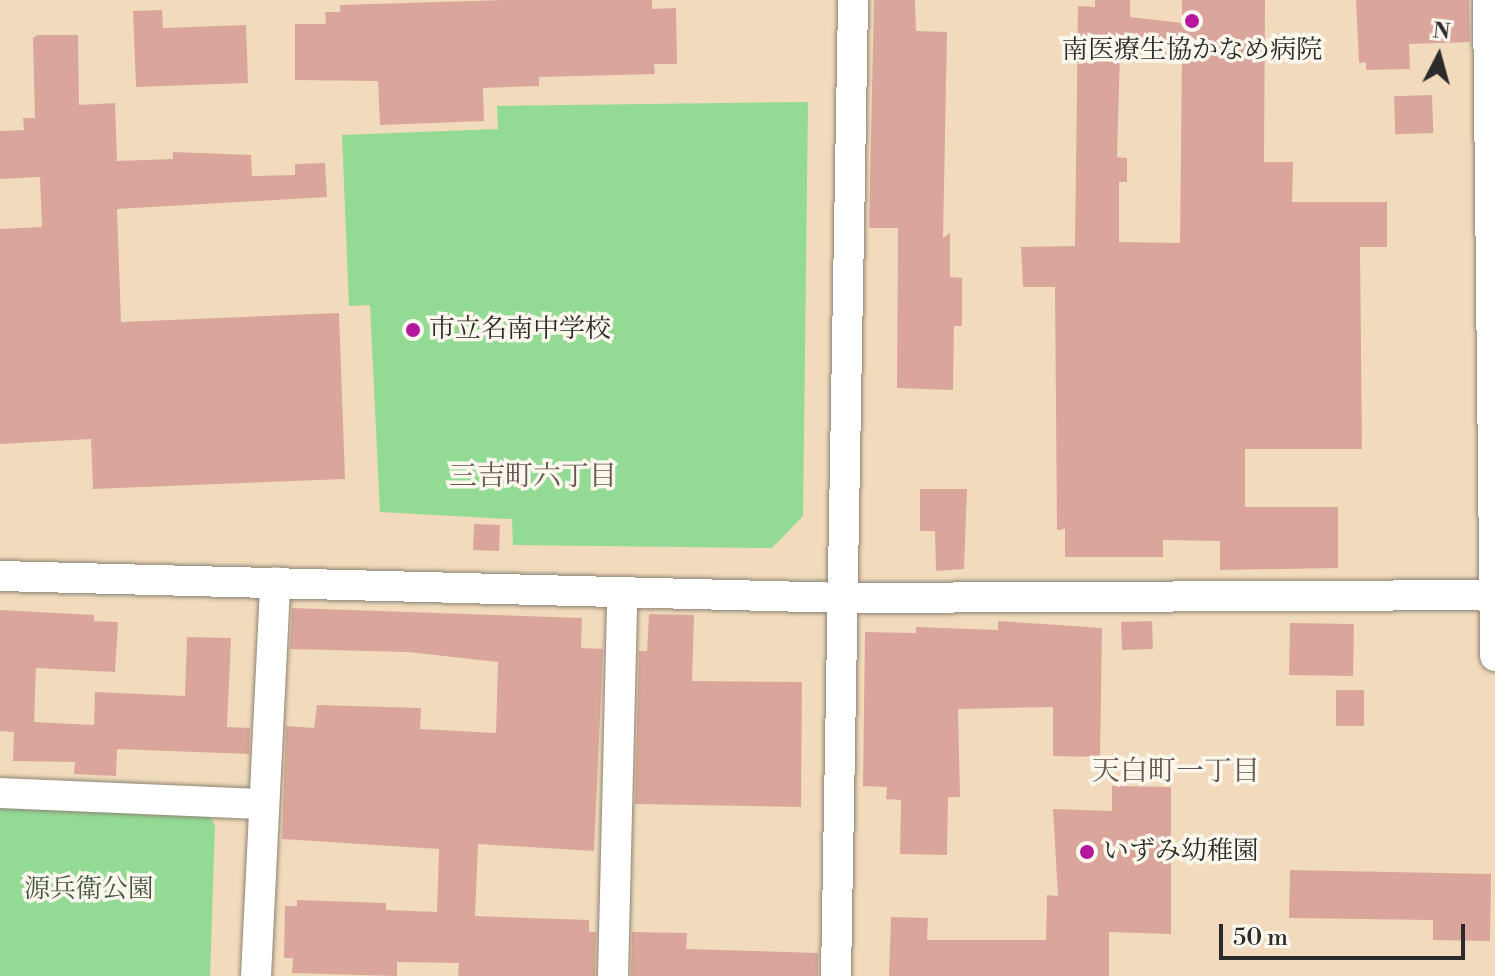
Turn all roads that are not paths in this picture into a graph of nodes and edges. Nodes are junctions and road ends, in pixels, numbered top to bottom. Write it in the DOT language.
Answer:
graph roads {
  1 [pos="853,0"];
  2 [pos="1488,0"];
  3 [pos="0,576"];
  4 [pos="275,582"];
  5 [pos="622,595"];
  6 [pos="1494,595"];
  7 [pos="845,598"];
  8 [pos="1495,656"];
  9 [pos="0,793"];
  10 [pos="263,804"];
  11 [pos="256,976"];
  12 [pos="613,976"];
  13 [pos="836,976"];
  1 -- 7 [label="street"];
  2 -- 6 [label="street"];
  3 -- 4 [label="street"];
  4 -- 5 [label="street"];
  4 -- 10 [label="street"];
  5 -- 7 [label="street"];
  5 -- 12 [label="street"];
  6 -- 7 [label="street"];
  6 -- 8 [label="street"];
  7 -- 13 [label="street"];
  9 -- 10 [label="street"];
  10 -- 11 [label="street"];
}
